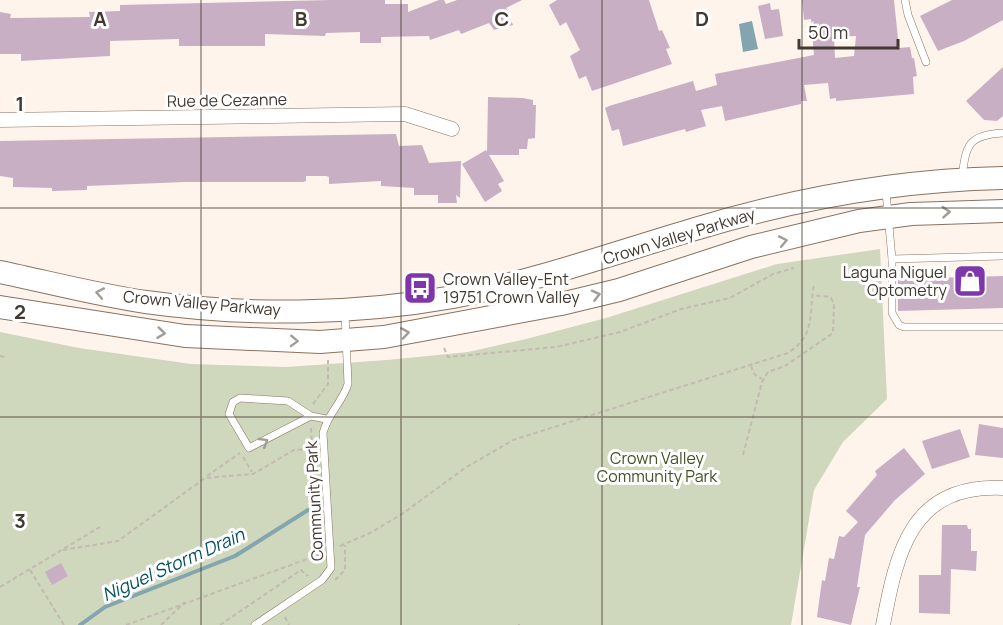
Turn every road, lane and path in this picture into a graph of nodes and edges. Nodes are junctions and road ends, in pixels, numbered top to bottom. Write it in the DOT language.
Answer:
graph roads {
  1 [pos="905,0"];
  2 [pos="926,62"];
  3 [pos="0,120"];
  4 [pos="452,129"];
  5 [pos="1003,133"];
  6 [pos="1003,178"];
  7 [pos="962,180"];
  8 [pos="886,189"];
  9 [pos="1003,211"];
  10 [pos="888,217"];
  11 [pos="1003,256"];
  12 [pos="892,258"];
  13 [pos="794,268"];
  14 [pos="0,272"];
  15 [pos="814,285"];
  16 [pos="812,295"];
  17 [pos="0,307"];
  18 [pos="345,309"];
  19 [pos="1003,327"];
  20 [pos="347,340"];
  21 [pos="444,348"];
  22 [pos="0,356"];
  23 [pos="5,357"];
  24 [pos="328,360"];
  25 [pos="751,366"];
  26 [pos="763,379"];
  27 [pos="311,416"];
  28 [pos="326,419"];
  29 [pos="238,448"];
  30 [pos="310,449"];
  31 [pos="241,454"];
  32 [pos="743,454"];
  33 [pos="253,474"];
  34 [pos="205,478"];
  35 [pos="1003,488"];
  36 [pos="100,527"];
  37 [pos="342,545"];
  38 [pos="63,550"];
  39 [pos="320,554"];
  40 [pos="320,560"];
  41 [pos="30,570"];
  42 [pos="313,576"];
  43 [pos="0,587"];
  44 [pos="185,602"];
  45 [pos="64,625"];
  46 [pos="126,625"];
  47 [pos="161,625"];
  48 [pos="220,625"];
  49 [pos="255,625"];
  50 [pos="883,625"];
  1 -- 2 [label="lane"];
  3 -- 4 [label="street, Rue de Cezanne"];
  5 -- 7 [label="lane"];
  6 -- 7 [label="main road, Crown Valley Parkway"];
  7 -- 8 [label="main road, Crown Valley Parkway"];
  8 -- 10 [label="lane"];
  8 -- 18 [label="main road, Crown Valley Parkway"];
  10 -- 9 [label="main road, Crown Valley Parkway, one-way"];
  10 -- 12 [label="lane"];
  20 -- 10 [label="main road, Crown Valley Parkway, one-way"];
  11 -- 12 [label="lane"];
  12 -- 19 [label="lane"];
  13 -- 21 [label="path"];
  18 -- 14 [label="main road, Crown Valley Parkway, one-way"];
  15 -- 16 [label="path"];
  16 -- 25 [label="path"];
  16 -- 26 [label="path"];
  17 -- 20 [label="main road, Crown Valley Parkway, one-way"];
  18 -- 20 [label="lane, Community Park"];
  20 -- 28 [label="lane, Community Park"];
  22 -- 23 [label="path"];
  24 -- 27 [label="path"];
  25 -- 26 [label="path"];
  25 -- 37 [label="path"];
  26 -- 32 [label="path"];
  27 -- 27 [label="lane, one-way"];
  27 -- 28 [label="lane"];
  27 -- 30 [label="path"];
  28 -- 49 [label="lane, Community Park"];
  29 -- 31 [label="path"];
  30 -- 33 [label="path"];
  30 -- 39 [label="path"];
  31 -- 33 [label="path"];
  31 -- 34 [label="path"];
  33 -- 34 [label="path"];
  34 -- 38 [label="path"];
  35 -- 50 [label="street"];
  36 -- 38 [label="path"];
  38 -- 41 [label="path"];
  39 -- 40 [label="path"];
  39 -- 44 [label="path"];
  41 -- 43 [label="path"];
  41 -- 45 [label="path"];
  42 -- 48 [label="path"];
  44 -- 46 [label="path"];
  44 -- 47 [label="path"];
}
